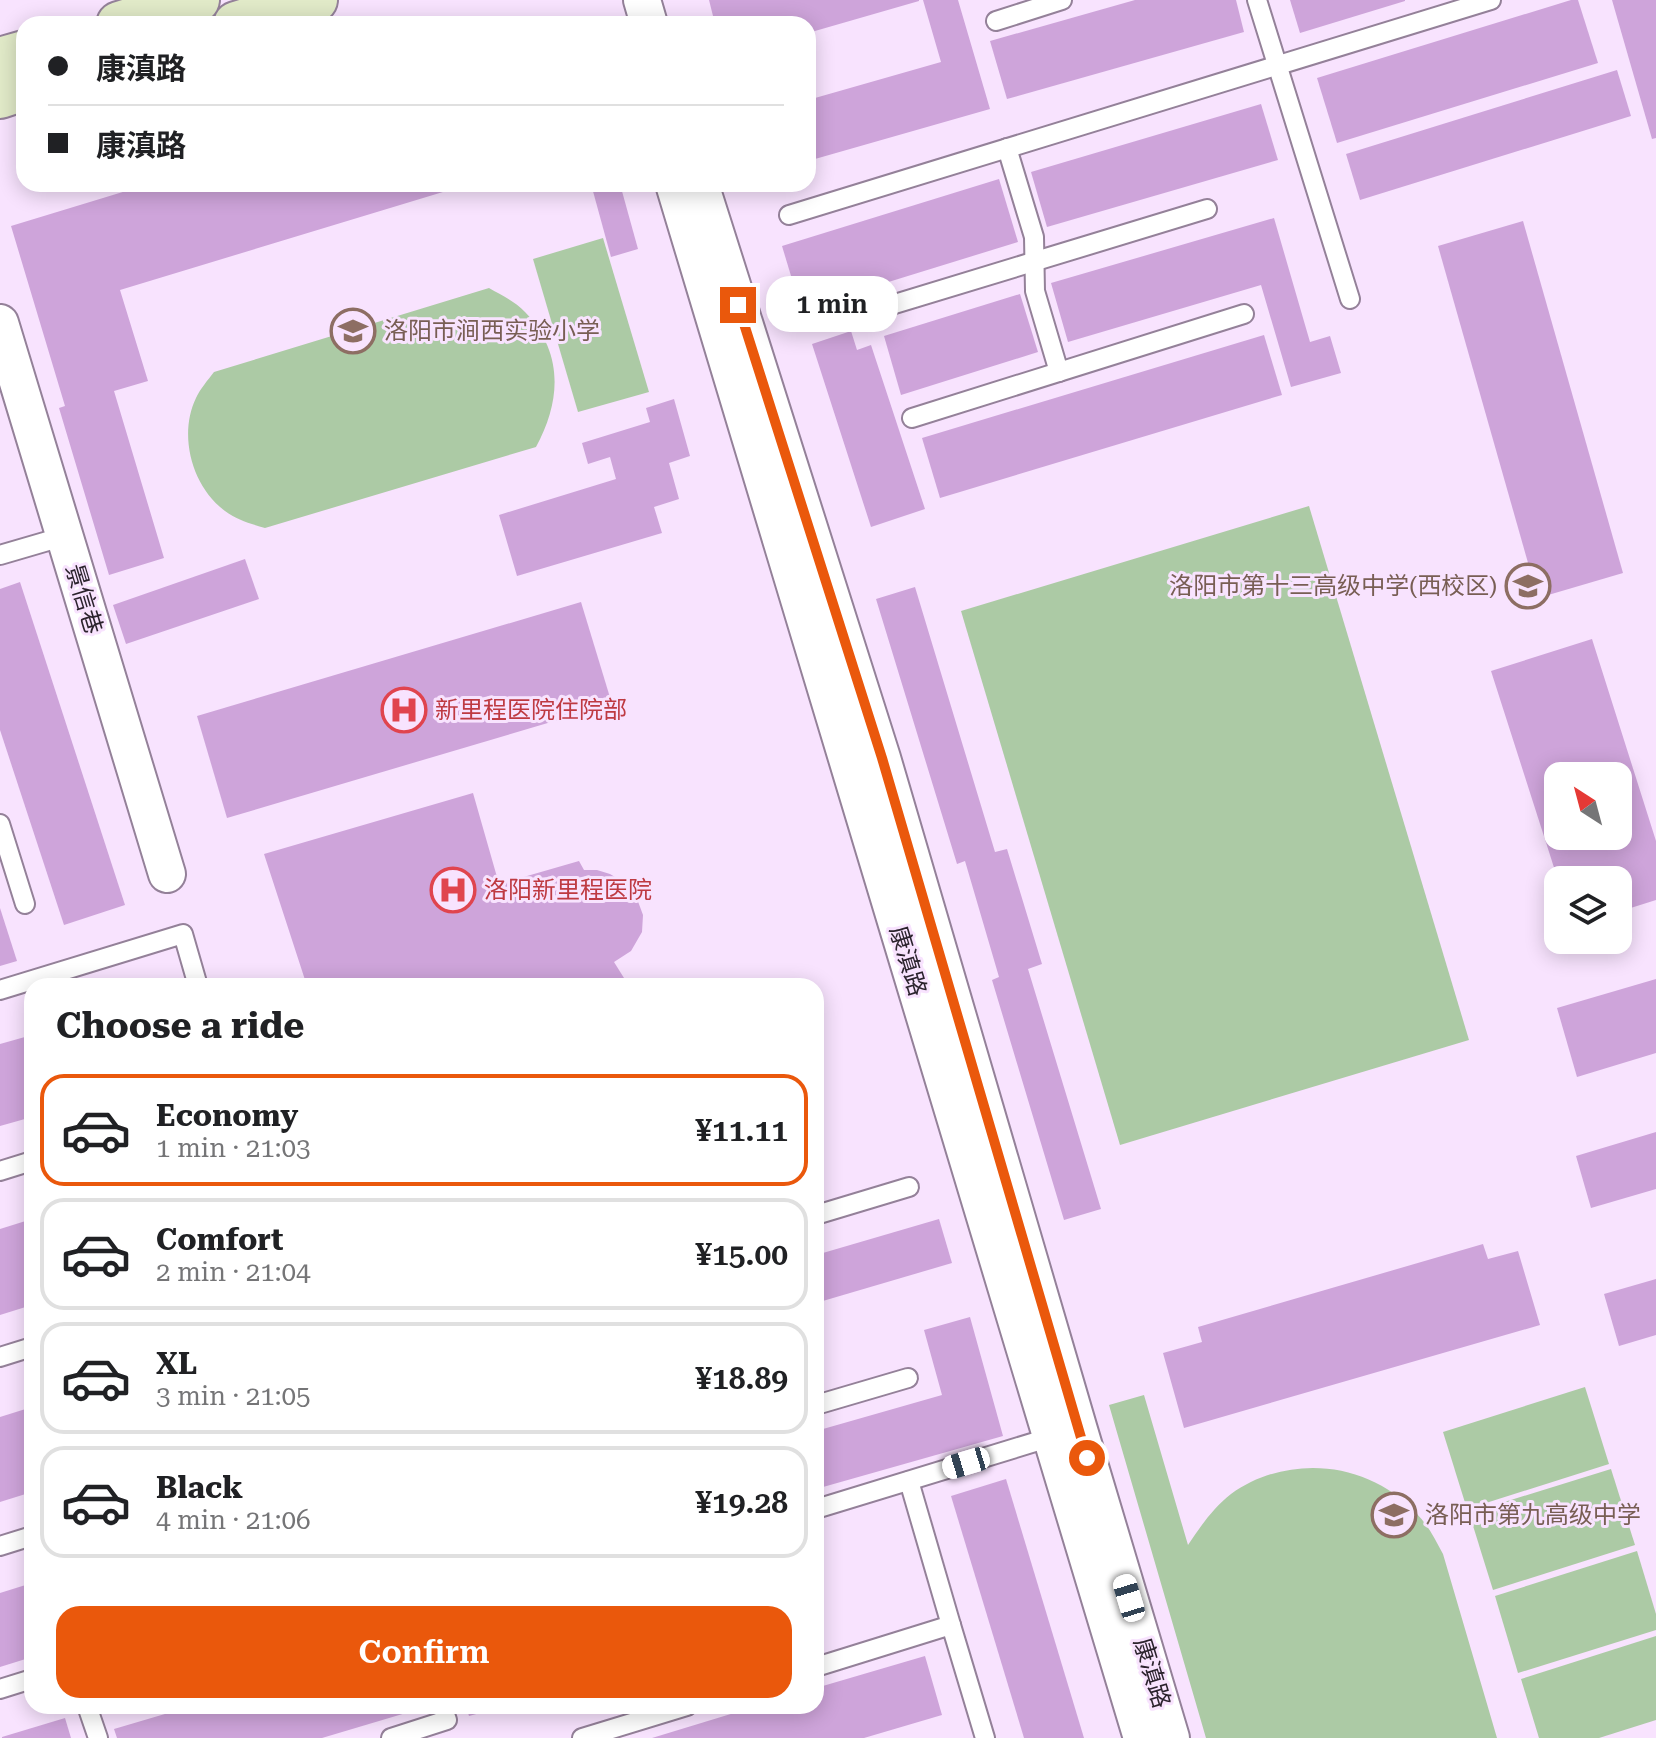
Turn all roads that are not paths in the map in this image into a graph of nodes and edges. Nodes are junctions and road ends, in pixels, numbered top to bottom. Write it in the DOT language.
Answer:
graph roads {
  1 [pos="197,0"];
  2 [pos="315,0"];
  3 [pos="1062,0"];
  4 [pos="1257,0"];
  5 [pos="1491,0"];
  6 [pos="145,16"];
  7 [pos="262,16"];
  8 [pos="996,21"];
  9 [pos="1277,65"];
  10 [pos="1007,148"];
  11 [pos="677,192"];
  12 [pos="703,192"];
  13 [pos="1207,209"];
  14 [pos="789,215"];
  15 [pos="1034,262"];
  16 [pos="1350,299"];
  17 [pos="865,313"];
  18 [pos="1244,314"];
  19 [pos="0,323"];
  20 [pos="1059,372"];
  21 [pos="912,418"];
  22 [pos="65,536"];
  23 [pos="0,555"];
  24 [pos="0,824"];
  25 [pos="5,858"];
  26 [pos="167,874"];
  27 [pos="25,904"];
  28 [pos="39,978"];
  29 [pos="196,978"];
  30 [pos="24,983"];
  31 [pos="0,990"];
  32 [pos="24,1164"];
  33 [pos="0,1171"];
  34 [pos="909,1187"];
  35 [pos="824,1213"];
  36 [pos="24,1350"];
  37 [pos="0,1357"];
  38 [pos="908,1378"];
  39 [pos="824,1403"];
  40 [pos="1065,1433"];
  41 [pos="909,1481"];
  42 [pos="824,1507"];
  43 [pos="24,1538"];
  44 [pos="0,1546"];
  45 [pos="951,1625"];
  46 [pos="824,1665"];
  47 [pos="24,1682"];
  48 [pos="0,1689"];
  49 [pos="90,1714"];
  50 [pos="445,1714"];
  51 [pos="661,1714"];
  52 [pos="98,1738"];
  53 [pos="391,1738"];
  54 [pos="582,1738"];
  55 [pos="985,1738"];
  56 [pos="1142,1738"];
  57 [pos="1171,1738"];
  1 -- 6 [label="main road"];
  2 -- 7 [label="main road"];
  3 -- 8 [label="lane"];
  4 -- 9 [label="lane"];
  5 -- 9 [label="lane"];
  9 -- 10 [label="lane"];
  9 -- 16 [label="lane"];
  10 -- 14 [label="lane"];
  10 -- 15 [label="lane"];
  11 -- 40 [label="street, 康滇路"];
  12 -- 40 [label="street, 康滇路"];
  13 -- 15 [label="lane"];
  15 -- 17 [label="lane"];
  15 -- 20 [label="lane"];
  18 -- 20 [label="lane"];
  19 -- 22 [label="street, 景信巷"];
  20 -- 21 [label="lane"];
  22 -- 23 [label="lane"];
  22 -- 26 [label="street, 景信巷"];
  24 -- 25 [label="lane"];
  25 -- 27 [label="lane"];
  28 -- 29 [label="lane"];
  30 -- 31 [label="lane"];
  32 -- 33 [label="lane"];
  34 -- 35 [label="lane"];
  36 -- 37 [label="lane"];
  38 -- 39 [label="lane"];
  40 -- 41 [label="lane"];
  40 -- 56 [label="street, 康滇路"];
  40 -- 57 [label="street, 康滇路"];
  41 -- 42 [label="lane"];
  41 -- 45 [label="lane"];
  43 -- 44 [label="lane"];
  45 -- 46 [label="lane"];
  45 -- 55 [label="lane"];
  47 -- 48 [label="lane"];
  49 -- 52 [label="lane"];
  50 -- 53 [label="lane"];
  51 -- 54 [label="lane"];
}
